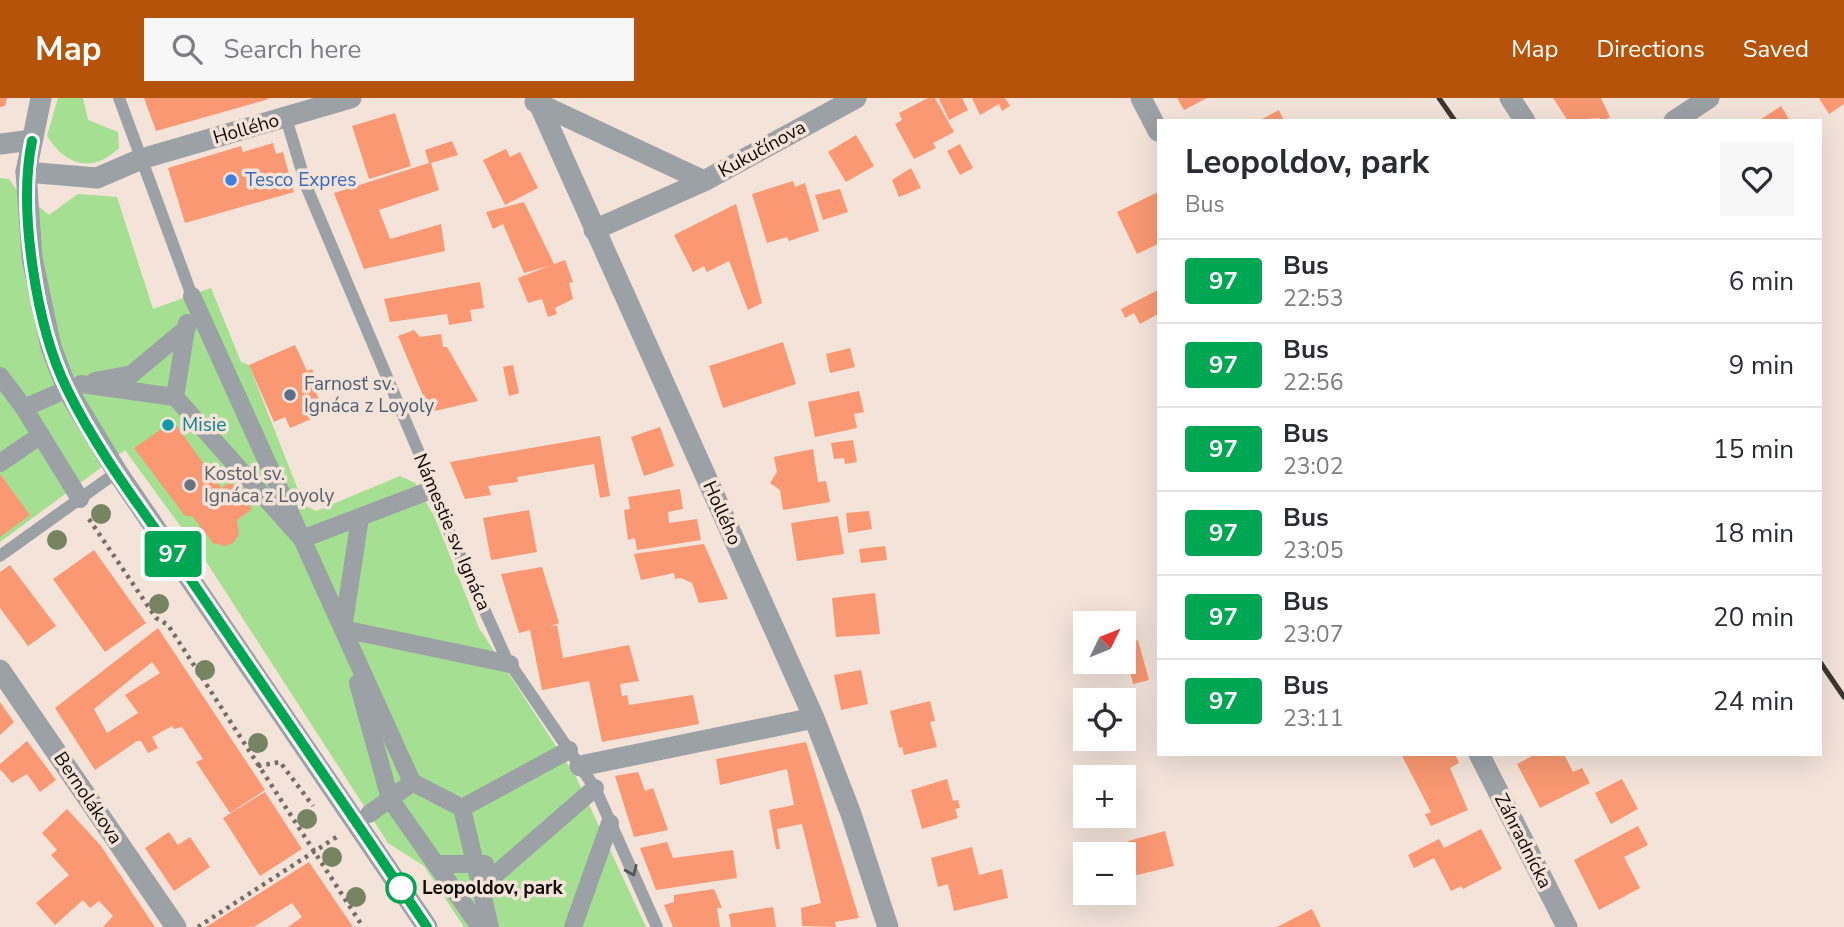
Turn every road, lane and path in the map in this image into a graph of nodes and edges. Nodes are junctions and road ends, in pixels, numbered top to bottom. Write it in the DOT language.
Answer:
graph roads {
  1 [pos="41,98"];
  2 [pos="119,98"];
  3 [pos="351,98"];
  4 [pos="856,98"];
  5 [pos="1141,98"];
  6 [pos="1510,98"];
  7 [pos="1709,98"];
  8 [pos="537,101"];
  9 [pos="286,118"];
  10 [pos="1524,119"];
  11 [pos="1677,119"];
  12 [pos="1157,129"];
  13 [pos="32,141"];
  14 [pos="0,144"];
  15 [pos="141,159"];
  16 [pos="26,172"];
  17 [pos="704,181"];
  18 [pos="594,230"];
  19 [pos="192,296"];
  20 [pos="187,328"];
  21 [pos="0,376"];
  22 [pos="56,394"];
  23 [pos="175,397"];
  24 [pos="24,408"];
  25 [pos="41,435"];
  26 [pos="0,463"];
  27 [pos="117,472"];
  28 [pos="431,490"];
  29 [pos="80,499"];
  30 [pos="360,517"];
  31 [pos="302,539"];
  32 [pos="0,556"];
  33 [pos="343,629"];
  34 [pos="510,664"];
  35 [pos="0,670"];
  36 [pos="814,718"];
  37 [pos="1480,756"];
  38 [pos="574,758"];
  39 [pos="258,766"];
  40 [pos="413,782"];
  41 [pos="595,788"];
  42 [pos="390,799"];
  43 [pos="315,808"];
  44 [pos="463,808"];
  45 [pos="369,814"];
  46 [pos="610,823"];
  47 [pos="333,825"];
  48 [pos="314,851"];
  49 [pos="513,859"];
  50 [pos="436,864"];
  51 [pos="476,866"];
  52 [pos="481,887"];
  53 [pos="176,927"];
  54 [pos="198,927"];
  55 [pos="363,927"];
  56 [pos="427,927"];
  57 [pos="480,927"];
  58 [pos="490,927"];
  59 [pos="573,927"];
  60 [pos="657,927"];
  61 [pos="888,927"];
  62 [pos="1567,927"];
  1 -- 13 [label="street"];
  2 -- 15 [label="lane"];
  3 -- 9 [label="street, Hollého"];
  4 -- 17 [label="street, Kukučínova"];
  5 -- 12 [label="street"];
  6 -- 10 [label="street"];
  7 -- 11 [label="street"];
  8 -- 17 [label="street, Hollého"];
  8 -- 18 [label="street, Hollého"];
  9 -- 15 [label="street, Hollého"];
  9 -- 28 [label="lane, Námestie sv. Ignáca"];
  13 -- 14 [label="street"];
  13 -- 16 [label="street"];
  15 -- 16 [label="street, Hollého"];
  15 -- 19 [label="lane"];
  16 -- 27 [label="street"];
  17 -- 18 [label="street, Kukučínova"];
  18 -- 36 [label="street, Hollého"];
  19 -- 20 [label="street"];
  19 -- 31 [label="street"];
  20 -- 23 [label="street"];
  20 -- 23 [label="street"];
  21 -- 24 [label="street"];
  22 -- 24 [label="street"];
  23 -- 31 [label="street"];
  24 -- 25 [label="street"];
  25 -- 26 [label="street"];
  25 -- 29 [label="street"];
  27 -- 29 [label="lane"];
  27 -- 56 [label="street"];
  28 -- 30 [label="street"];
  28 -- 34 [label="lane, Námestie sv. Ignáca"];
  29 -- 32 [label="lane"];
  29 -- 39 [label="path"];
  30 -- 31 [label="street"];
  30 -- 33 [label="street"];
  31 -- 33 [label="street"];
  33 -- 34 [label="street"];
  33 -- 40 [label="street"];
  33 -- 42 [label="street"];
  34 -- 38 [label="lane, Námestie sv. Ignáca"];
  35 -- 53 [label="street, Bernolákova"];
  36 -- 38 [label="street"];
  36 -- 61 [label="street, Hollého"];
  37 -- 62 [label="street, Záhradnícka"];
  38 -- 41 [label="lane, Námestie sv. Ignáca"];
  38 -- 44 [label="street"];
  39 -- 43 [label="path"];
  39 -- 48 [label="path"];
  40 -- 42 [label="street"];
  40 -- 44 [label="street"];
  41 -- 46 [label="lane, Námestie sv. Ignáca"];
  41 -- 49 [label="street"];
  42 -- 45 [label="street"];
  42 -- 50 [label="street"];
  44 -- 51 [label="street"];
  46 -- 59 [label="street"];
  46 -- 60 [label="lane, Námestie sv. Ignáca, one-way"];
  47 -- 48 [label="path"];
  48 -- 54 [label="path"];
  48 -- 55 [label="path"];
  49 -- 51 [label="street"];
  49 -- 52 [label="street"];
  50 -- 51 [label="street"];
  50 -- 57 [label="street"];
  51 -- 52 [label="street"];
  52 -- 58 [label="street"];
}
